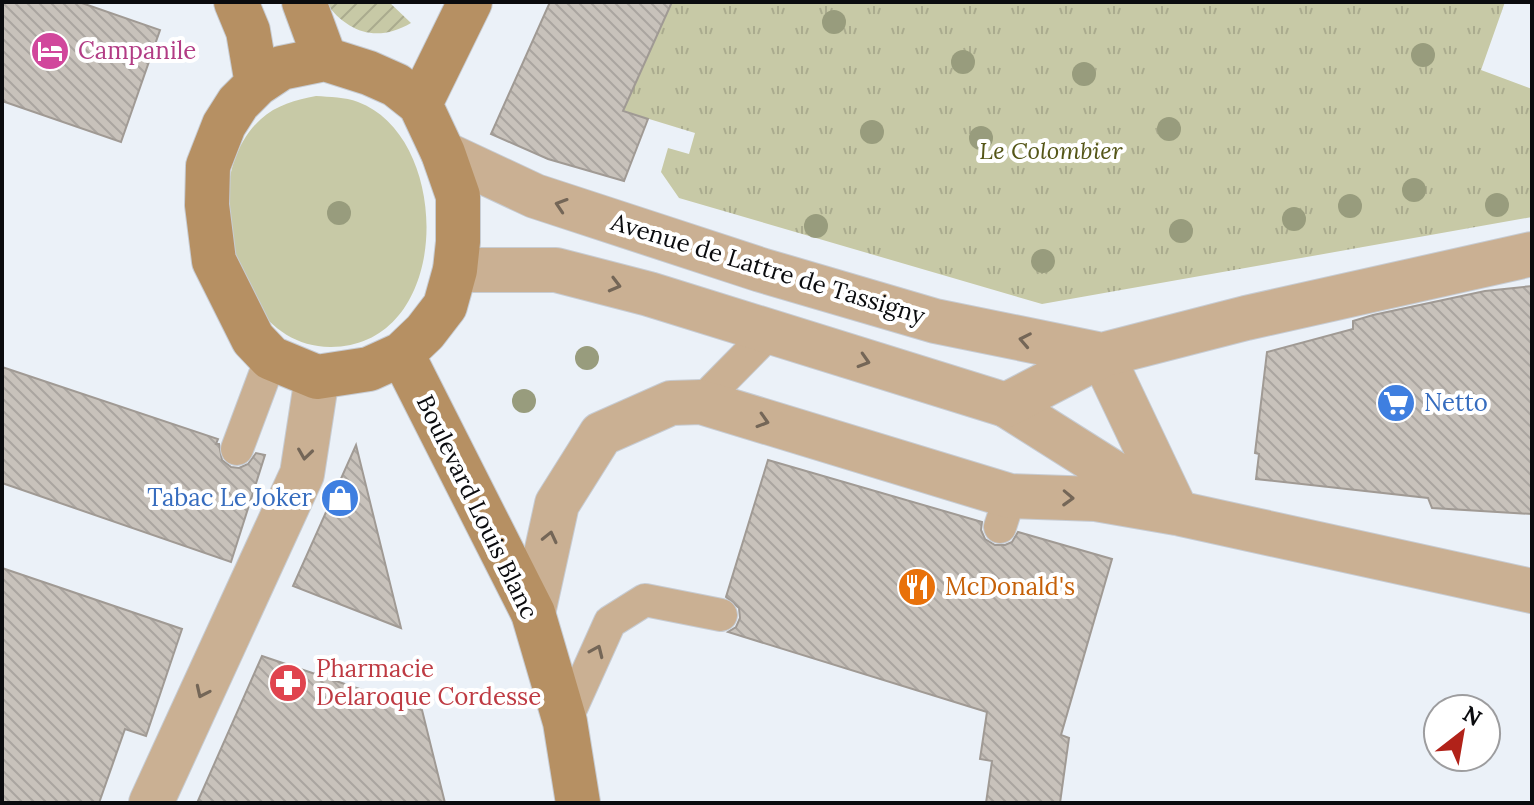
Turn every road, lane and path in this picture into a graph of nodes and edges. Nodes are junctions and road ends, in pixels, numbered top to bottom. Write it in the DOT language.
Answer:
graph roads {
  1 [pos="236,2"];
  2 [pos="304,2"];
  3 [pos="470,2"];
  4 [pos="325,59"];
  5 [pos="257,84"];
  6 [pos="420,104"];
  7 [pos="443,153"];
  8 [pos="1532,254"];
  9 [pos="455,270"];
  10 [pos="770,332"];
  11 [pos="402,354"];
  12 [pos="1102,355"];
  13 [pos="271,358"];
  14 [pos="317,377"];
  15 [pos="701,402"];
  16 [pos="1006,405"];
  17 [pos="237,449"];
  18 [pos="1177,513"];
  19 [pos="1532,591"];
  20 [pos="533,613"];
  21 [pos="721,615"];
  22 [pos="565,722"];
  23 [pos="151,803"];
  24 [pos="578,803"];
  1 -- 5 [label="main road"];
  2 -- 4 [label="main road"];
  3 -- 6 [label="main road"];
  4 -- 5 [label="main road"];
  4 -- 6 [label="main road"];
  5 -- 13 [label="main road"];
  6 -- 7 [label="main road"];
  7 -- 9 [label="main road"];
  12 -- 7 [label="street, Avenue de Lattre de Tassigny, one-way"];
  8 -- 12 [label="street, Avenue de Lattre de Tassigny"];
  9 -- 10 [label="street, one-way"];
  9 -- 11 [label="main road"];
  10 -- 15 [label="lane"];
  10 -- 16 [label="street, one-way"];
  11 -- 14 [label="main road"];
  11 -- 20 [label="main road, Boulevard Louis Blanc"];
  12 -- 16 [label="street, Avenue de Lattre de Tassigny"];
  12 -- 18 [label="street"];
  13 -- 14 [label="main road"];
  13 -- 17 [label="lane"];
  14 -- 23 [label="street, one-way"];
  15 -- 18 [label="street, one-way"];
  20 -- 15 [label="street, one-way"];
  16 -- 18 [label="street"];
  18 -- 19 [label="street"];
  20 -- 22 [label="main road, Boulevard Louis Blanc"];
  22 -- 21 [label="lane, one-way"];
  22 -- 24 [label="main road, Boulevard Louis Blanc"];
}
